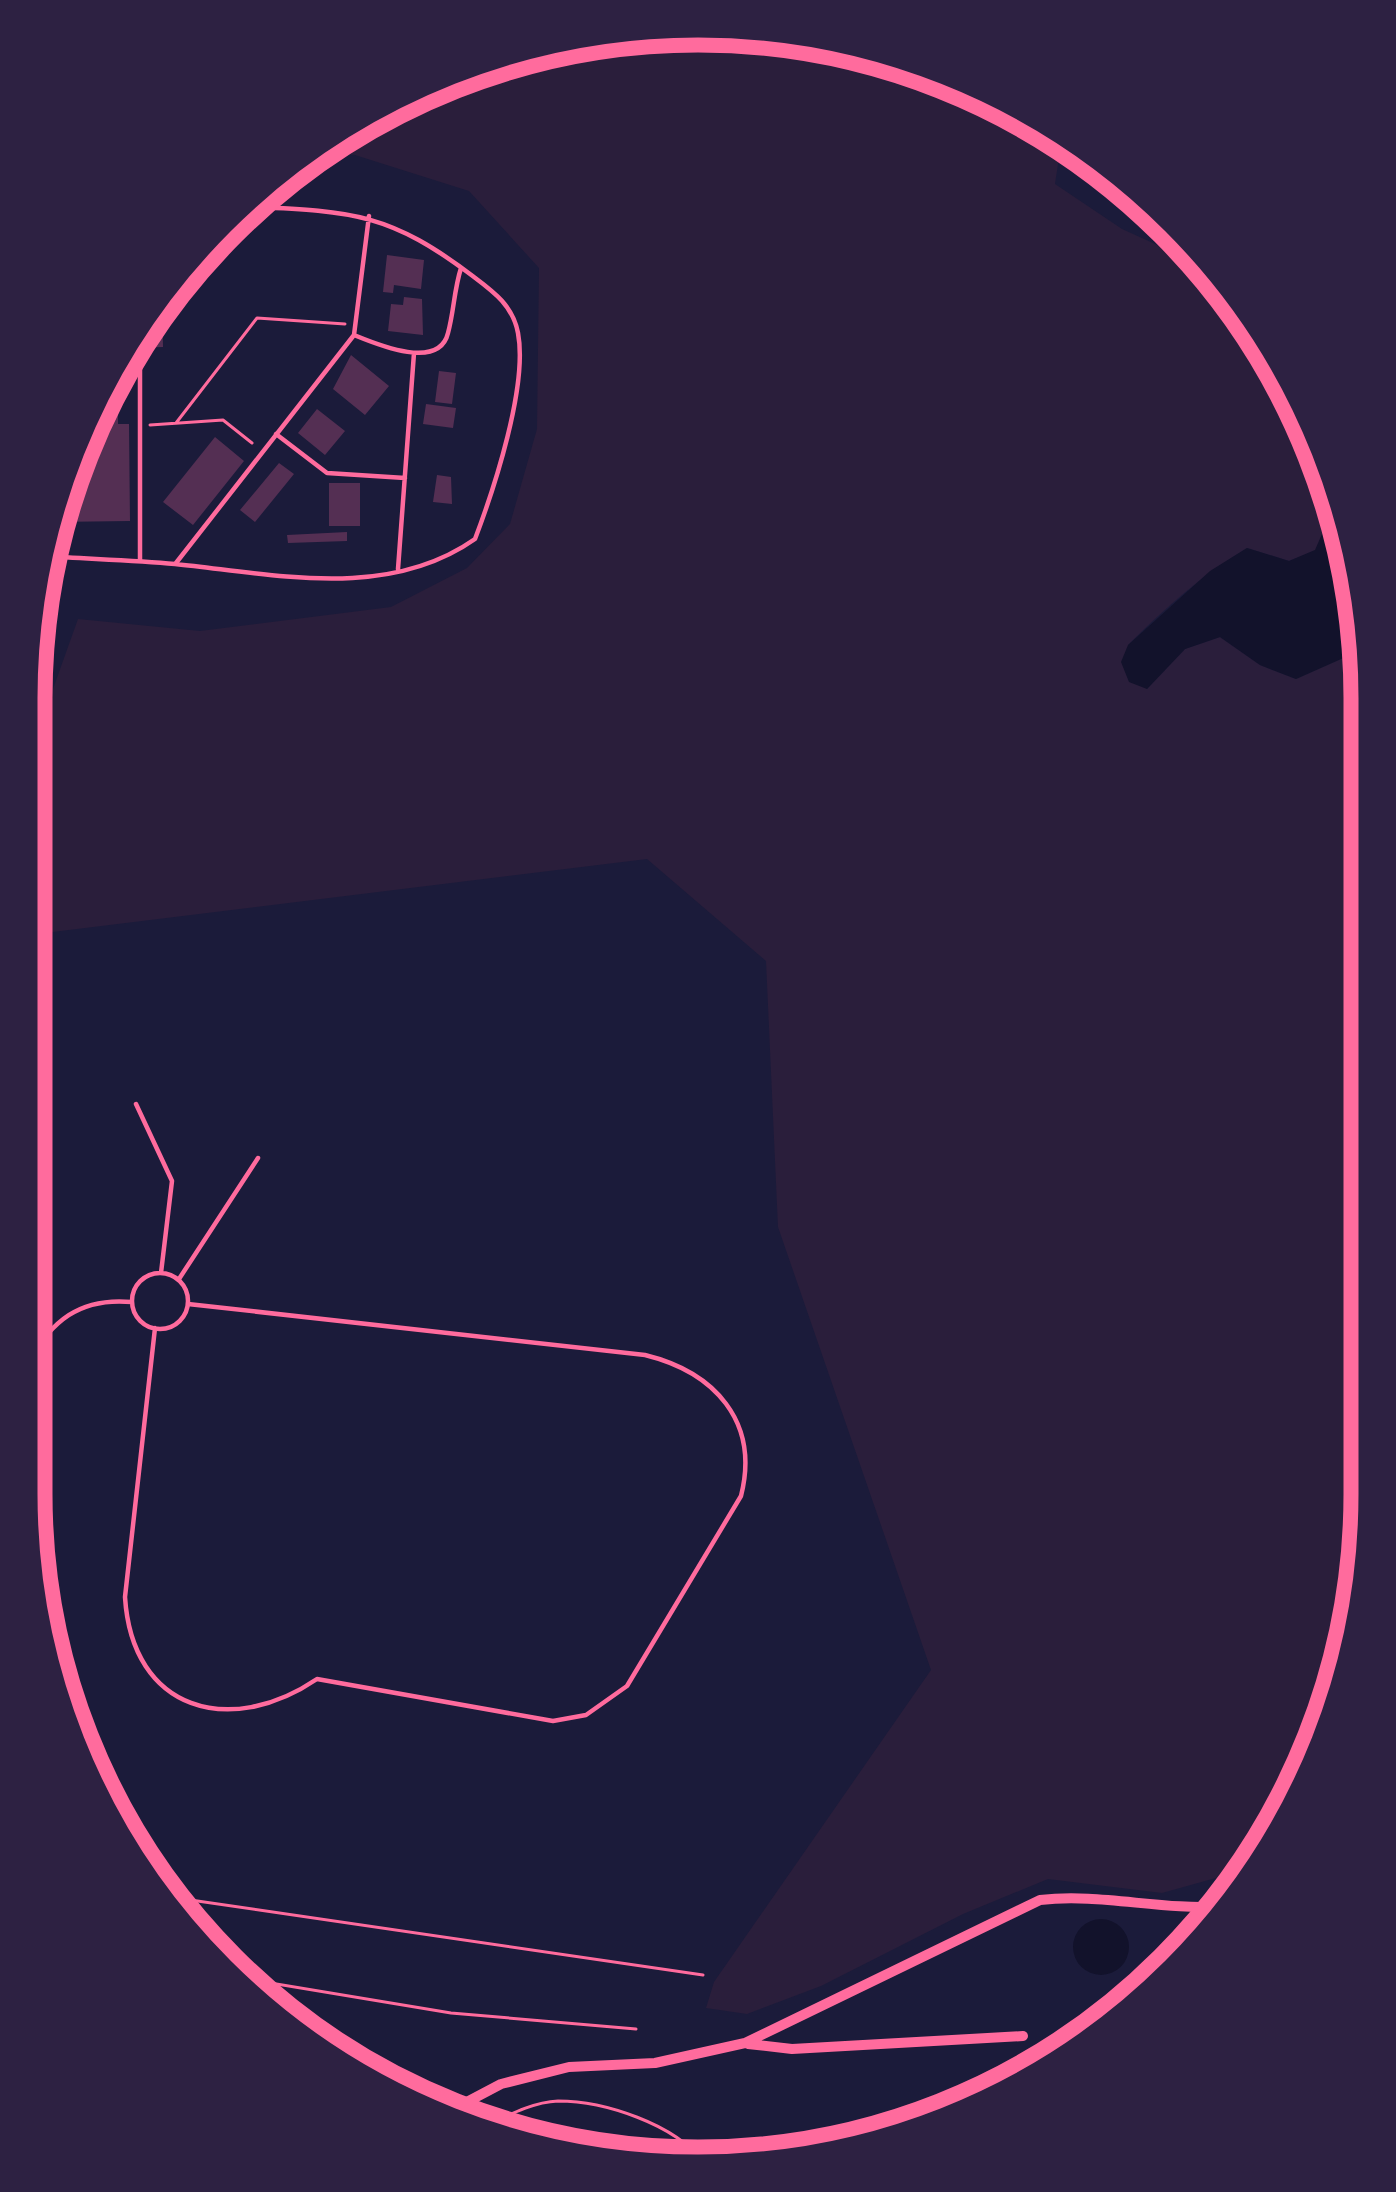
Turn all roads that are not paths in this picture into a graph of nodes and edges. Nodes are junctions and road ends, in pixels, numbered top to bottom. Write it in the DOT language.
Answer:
graph roads {
  1 [pos="266,207"];
  2 [pos="370,217"];
  3 [pos="461,268"];
  4 [pos="353,335"];
  5 [pos="414,353"];
  6 [pos="140,358"];
  7 [pos="276,434"];
  8 [pos="405,478"];
  9 [pos="61,557"];
  10 [pos="140,562"];
  11 [pos="175,564"];
  12 [pos="398,569"];
  13 [pos="136,1104"];
  14 [pos="258,1158"];
  15 [pos="161,1274"];
  16 [pos="178,1280"];
  17 [pos="133,1302"];
  18 [pos="188,1304"];
  19 [pos="155,1328"];
  20 [pos="45,1337"];
  21 [pos="1203,1908"];
  22 [pos="1023,2036"];
  23 [pos="745,2043"];
  24 [pos="465,2103"];
  1 -- 2 [label="lane"];
  2 -- 3 [label="lane"];
  2 -- 4 [label="lane"];
  3 -- 5 [label="lane"];
  3 -- 12 [label="lane"];
  4 -- 5 [label="lane"];
  4 -- 7 [label="lane"];
  5 -- 8 [label="lane"];
  6 -- 10 [label="lane"];
  7 -- 8 [label="lane"];
  7 -- 11 [label="lane"];
  8 -- 12 [label="lane"];
  9 -- 10 [label="lane"];
  10 -- 11 [label="lane"];
  11 -- 12 [label="lane"];
  13 -- 15 [label="lane"];
  14 -- 16 [label="lane"];
  15 -- 16 [label="lane"];
  15 -- 17 [label="lane"];
  16 -- 18 [label="lane"];
  17 -- 19 [label="lane"];
  17 -- 20 [label="lane"];
  18 -- 19 [label="lane"];
  18 -- 19 [label="lane"];
  21 -- 23 [label="street"];
  22 -- 23 [label="street"];
  23 -- 24 [label="street"];
}
